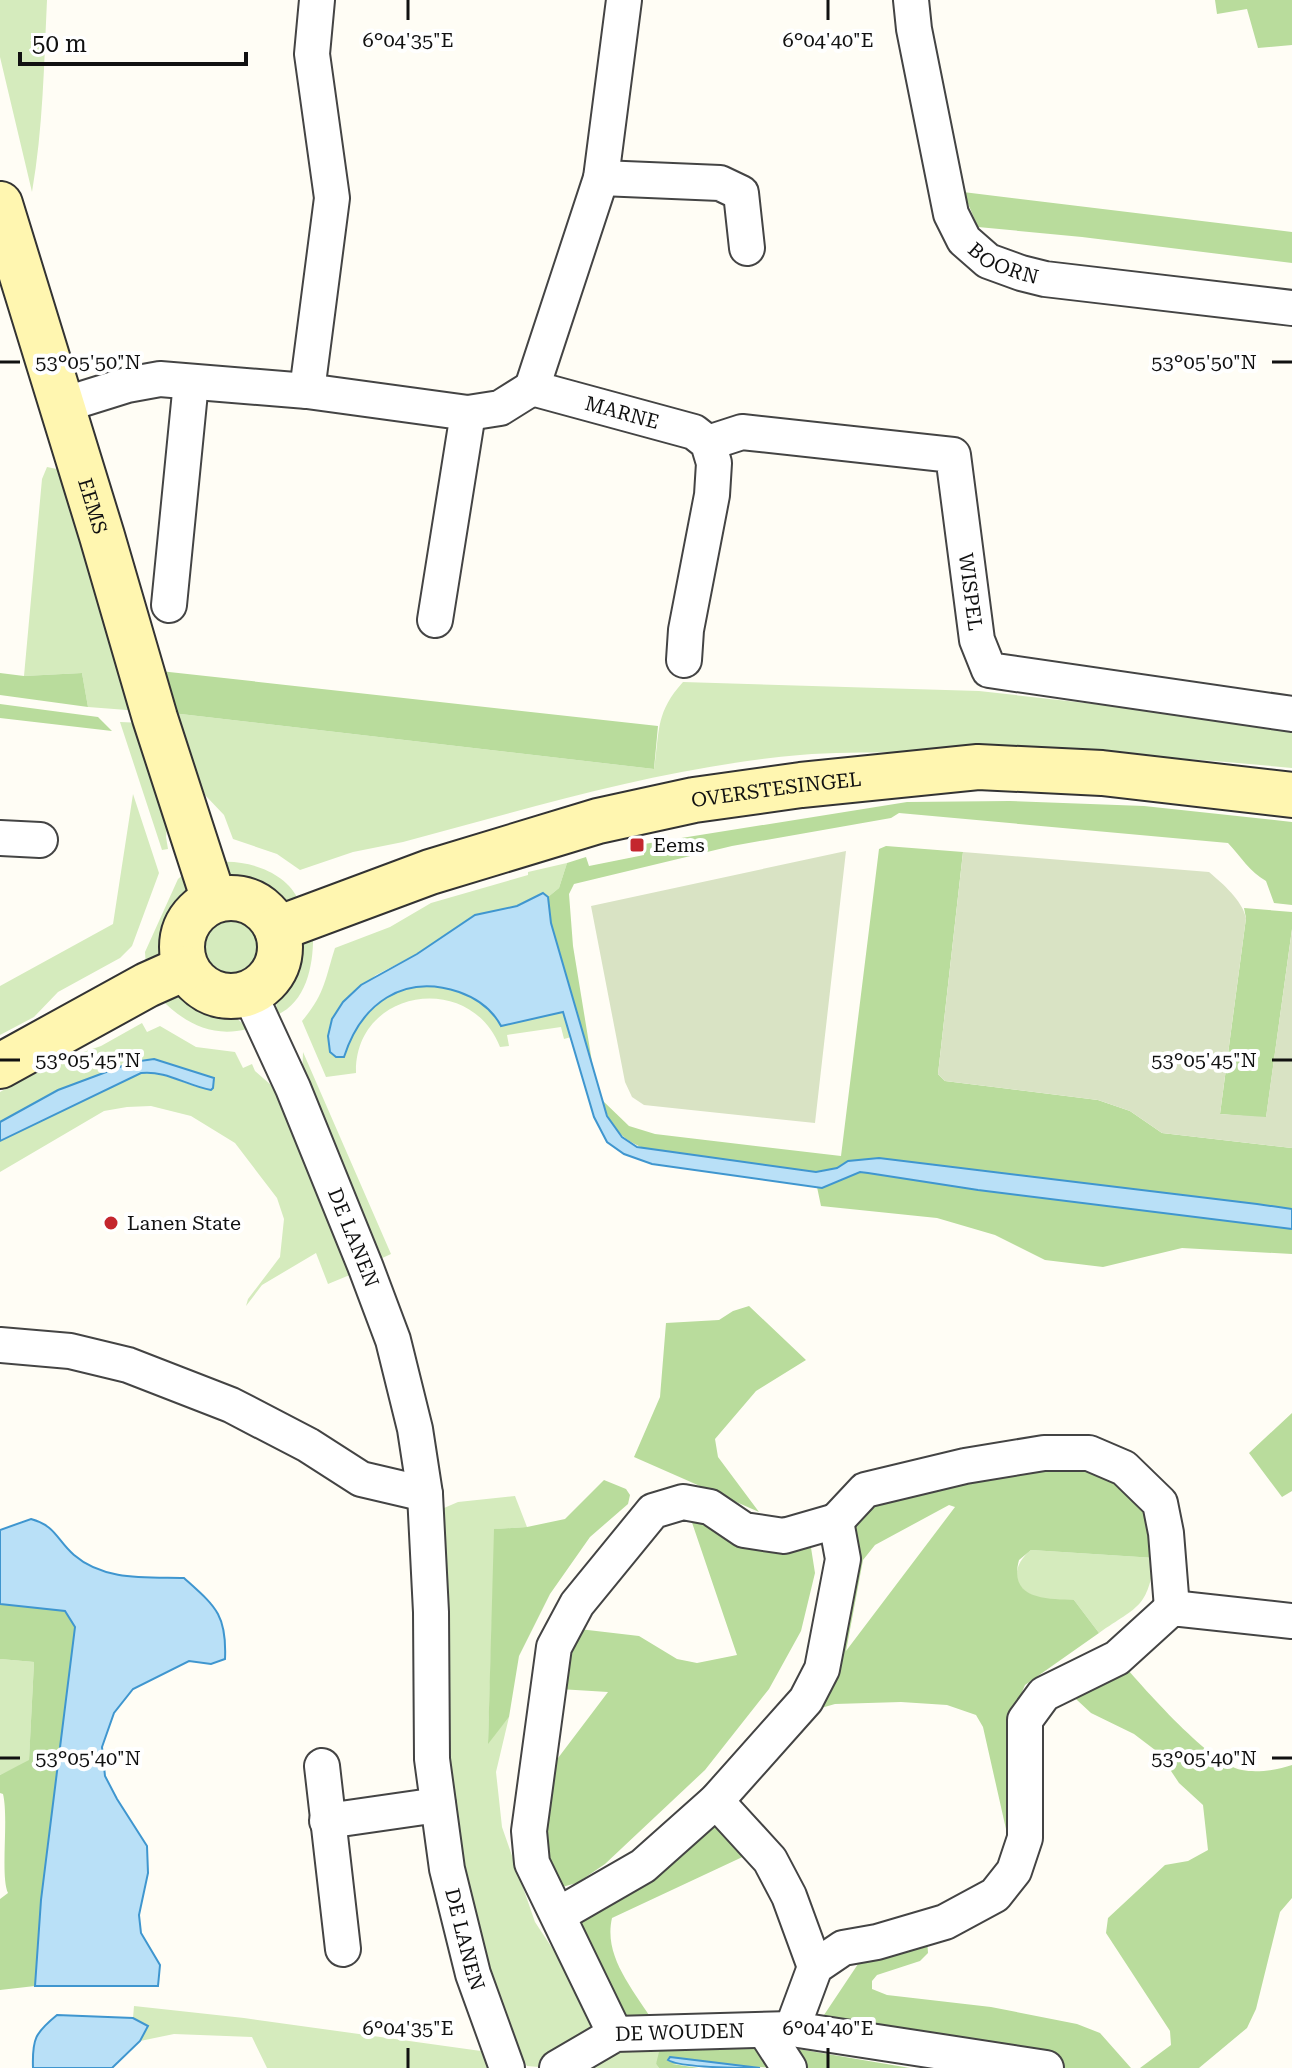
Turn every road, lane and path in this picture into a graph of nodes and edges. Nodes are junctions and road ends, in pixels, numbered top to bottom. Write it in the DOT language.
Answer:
graph roads {
  1 [pos="317,0"];
  2 [pos="624,0"];
  3 [pos="911,0"];
  4 [pos="601,178"];
  5 [pos="0,207"];
  6 [pos="747,248"];
  7 [pos="1292,308"];
  8 [pos="191,382"];
  9 [pos="532,388"];
  10 [pos="307,391"];
  11 [pos="63,405"];
  12 [pos="468,413"];
  13 [pos="708,443"];
  14 [pos="169,605"];
  15 [pos="435,620"];
  16 [pos="684,660"];
  17 [pos="1292,714"];
  18 [pos="1292,795"];
  19 [pos="0,838"];
  20 [pos="40,840"];
  21 [pos="214,900"];
  22 [pos="277,929"];
  23 [pos="185,968"];
  24 [pos="249,993"];
  25 [pos="0,1066"];
  26 [pos="0,1345"];
  27 [pos="425,1494"];
  28 [pos="836,1521"];
  29 [pos="1172,1608"];
  30 [pos="1292,1621"];
  31 [pos="322,1766"];
  32 [pos="716,1801"];
  33 [pos="438,1805"];
  34 [pos="327,1821"];
  35 [pos="558,1915"];
  36 [pos="343,1949"];
  37 [pos="815,1967"];
  38 [pos="779,2030"];
  39 [pos="615,2034"];
  40 [pos="507,2068"];
  41 [pos="557,2068"];
  42 [pos="789,2068"];
  43 [pos="1046,2068"];
  1 -- 10 [label="street"];
  2 -- 4 [label="street"];
  3 -- 7 [label="street, BOORN"];
  4 -- 6 [label="street"];
  4 -- 9 [label="street"];
  5 -- 11 [label="street, EEMS"];
  8 -- 10 [label="street"];
  8 -- 11 [label="street"];
  8 -- 14 [label="street"];
  9 -- 12 [label="street"];
  9 -- 13 [label="street, MARNE"];
  10 -- 12 [label="street"];
  11 -- 21 [label="street, EEMS"];
  12 -- 15 [label="street"];
  13 -- 16 [label="street"];
  13 -- 17 [label="street, WISPEL"];
  18 -- 22 [label="street, OVERSTESINGEL"];
  19 -- 20 [label="street"];
  21 -- 22 [label="street"];
  21 -- 23 [label="street"];
  22 -- 24 [label="street"];
  23 -- 24 [label="street"];
  23 -- 25 [label="street"];
  24 -- 27 [label="street, DE LANEN"];
  26 -- 27 [label="street"];
  27 -- 33 [label="street, DE LANEN"];
  28 -- 29 [label="street"];
  28 -- 32 [label="street"];
  28 -- 35 [label="street"];
  29 -- 30 [label="street"];
  29 -- 37 [label="street"];
  31 -- 34 [label="street"];
  32 -- 35 [label="street"];
  32 -- 37 [label="street"];
  33 -- 34 [label="street"];
  33 -- 40 [label="street, DE LANEN"];
  34 -- 36 [label="street"];
  35 -- 39 [label="street"];
  37 -- 38 [label="street"];
  38 -- 39 [label="street, DE WOUDEN"];
  38 -- 42 [label="street, DE WOUDEN"];
  38 -- 43 [label="street, DE WOUDEN"];
  39 -- 41 [label="street, DE WOUDEN"];
}
